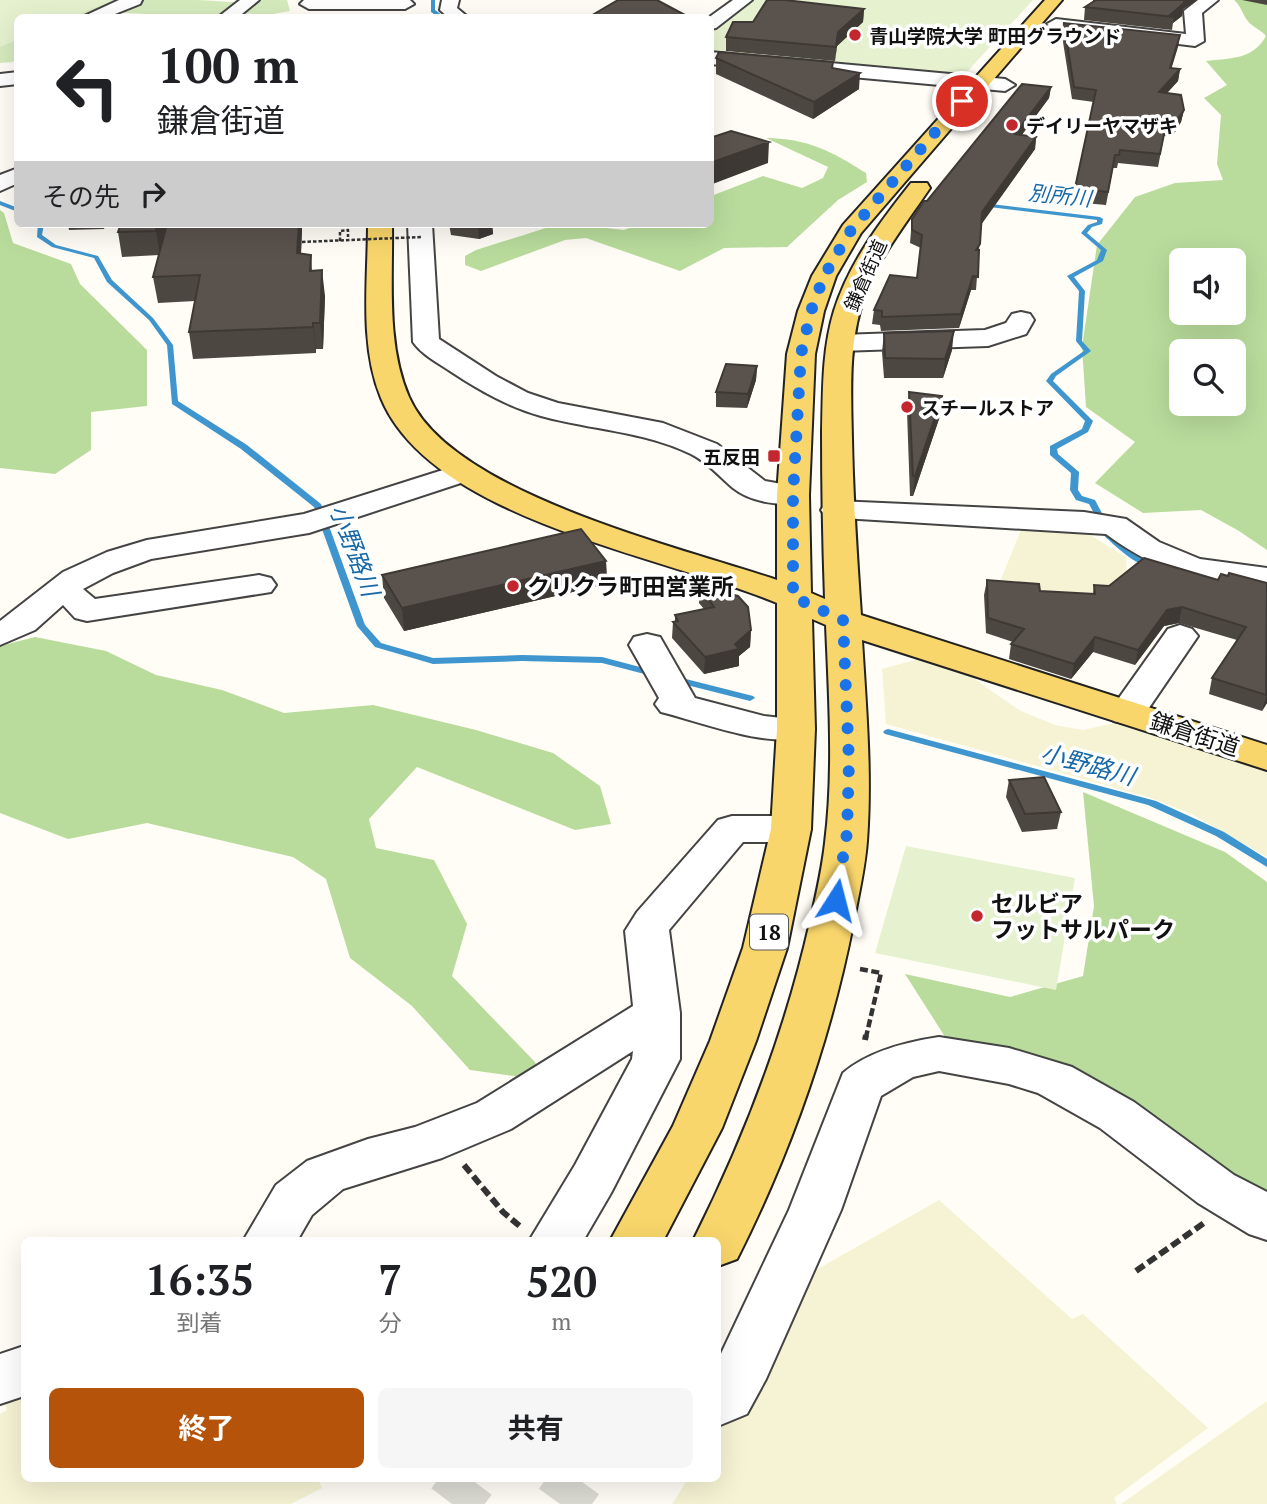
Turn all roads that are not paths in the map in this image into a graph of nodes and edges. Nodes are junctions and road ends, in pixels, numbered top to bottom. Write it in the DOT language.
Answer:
graph roads {
  1 [pos="134,0"];
  2 [pos="221,0"];
  3 [pos="451,0"];
  4 [pos="744,0"];
  5 [pos="1079,0"];
  6 [pos="1210,0"];
  7 [pos="249,1"];
  8 [pos="405,4"];
  9 [pos="310,7"];
  10 [pos="1055,12"];
  11 [pos="98,14"];
  12 [pos="231,14"];
  13 [pos="456,14"];
  14 [pos="714,21"];
  15 [pos="714,58"];
  16 [pos="979,82"];
  17 [pos="1005,85"];
  18 [pos="380,228"];
  19 [pos="420,230"];
  20 [pos="1021,320"];
  21 [pos="840,343"];
  22 [pos="465,471"];
  23 [pos="793,495"];
  24 [pos="837,510"];
  25 [pos="183,544"];
  26 [pos="1267,578"];
  27 [pos="259,585"];
  28 [pos="58,594"];
  29 [pos="192,595"];
  30 [pos="793,597"];
  31 [pos="843,620"];
  32 [pos="0,634"];
  33 [pos="1180,636"];
  34 [pos="651,650"];
  35 [pos="1127,713"];
  36 [pos="796,729"];
  37 [pos="1267,758"];
  38 [pos="791,829"];
  39 [pos="657,1013"];
  40 [pos="1252,1209"];
  41 [pos="271,1237"];
  42 [pos="542,1237"];
  43 [pos="638,1237"];
  44 [pos="721,1238"];
  45 [pos="21,1372"];
  46 [pos="0,1379"];
  47 [pos="721,1399"];
  1 -- 11 [label="street"];
  2 -- 7 [label="street"];
  3 -- 13 [label="street"];
  4 -- 14 [label="street"];
  5 -- 10 [label="main road, 鎌倉街道 / 18"];
  6 -- 10 [label="street"];
  7 -- 12 [label="street"];
  8 -- 9 [label="street"];
  10 -- 16 [label="main road, 鎌倉街道 / 18"];
  10 -- 17 [label="main road, 鎌倉街道 / 18"];
  15 -- 16 [label="street"];
  16 -- 17 [label="street"];
  16 -- 23 [label="main road, 鎌倉街道 / 18"];
  17 -- 21 [label="main road, 鎌倉街道 / 18"];
  18 -- 22 [label="main road"];
  19 -- 23 [label="street"];
  20 -- 21 [label="street"];
  21 -- 24 [label="main road, 鎌倉街道 / 18"];
  22 -- 25 [label="street"];
  22 -- 30 [label="main road"];
  23 -- 30 [label="main road, 鎌倉街道 / 18"];
  24 -- 26 [label="street"];
  24 -- 31 [label="main road, 鎌倉街道 / 18"];
  25 -- 28 [label="street"];
  25 -- 29 [label="street"];
  27 -- 29 [label="street"];
  28 -- 29 [label="street"];
  28 -- 32 [label="street"];
  30 -- 31 [label="main road, 鎌倉街道"];
  30 -- 36 [label="main road, 18"];
  31 -- 35 [label="main road, 鎌倉街道"];
  31 -- 44 [label="main road, 18"];
  33 -- 35 [label="street"];
  34 -- 36 [label="street"];
  35 -- 37 [label="main road, 鎌倉街道"];
  36 -- 38 [label="main road, 18"];
  38 -- 39 [label="street"];
  38 -- 43 [label="main road, 18"];
  39 -- 41 [label="street"];
  39 -- 42 [label="street"];
  40 -- 47 [label="street"];
  45 -- 46 [label="street"];
}
